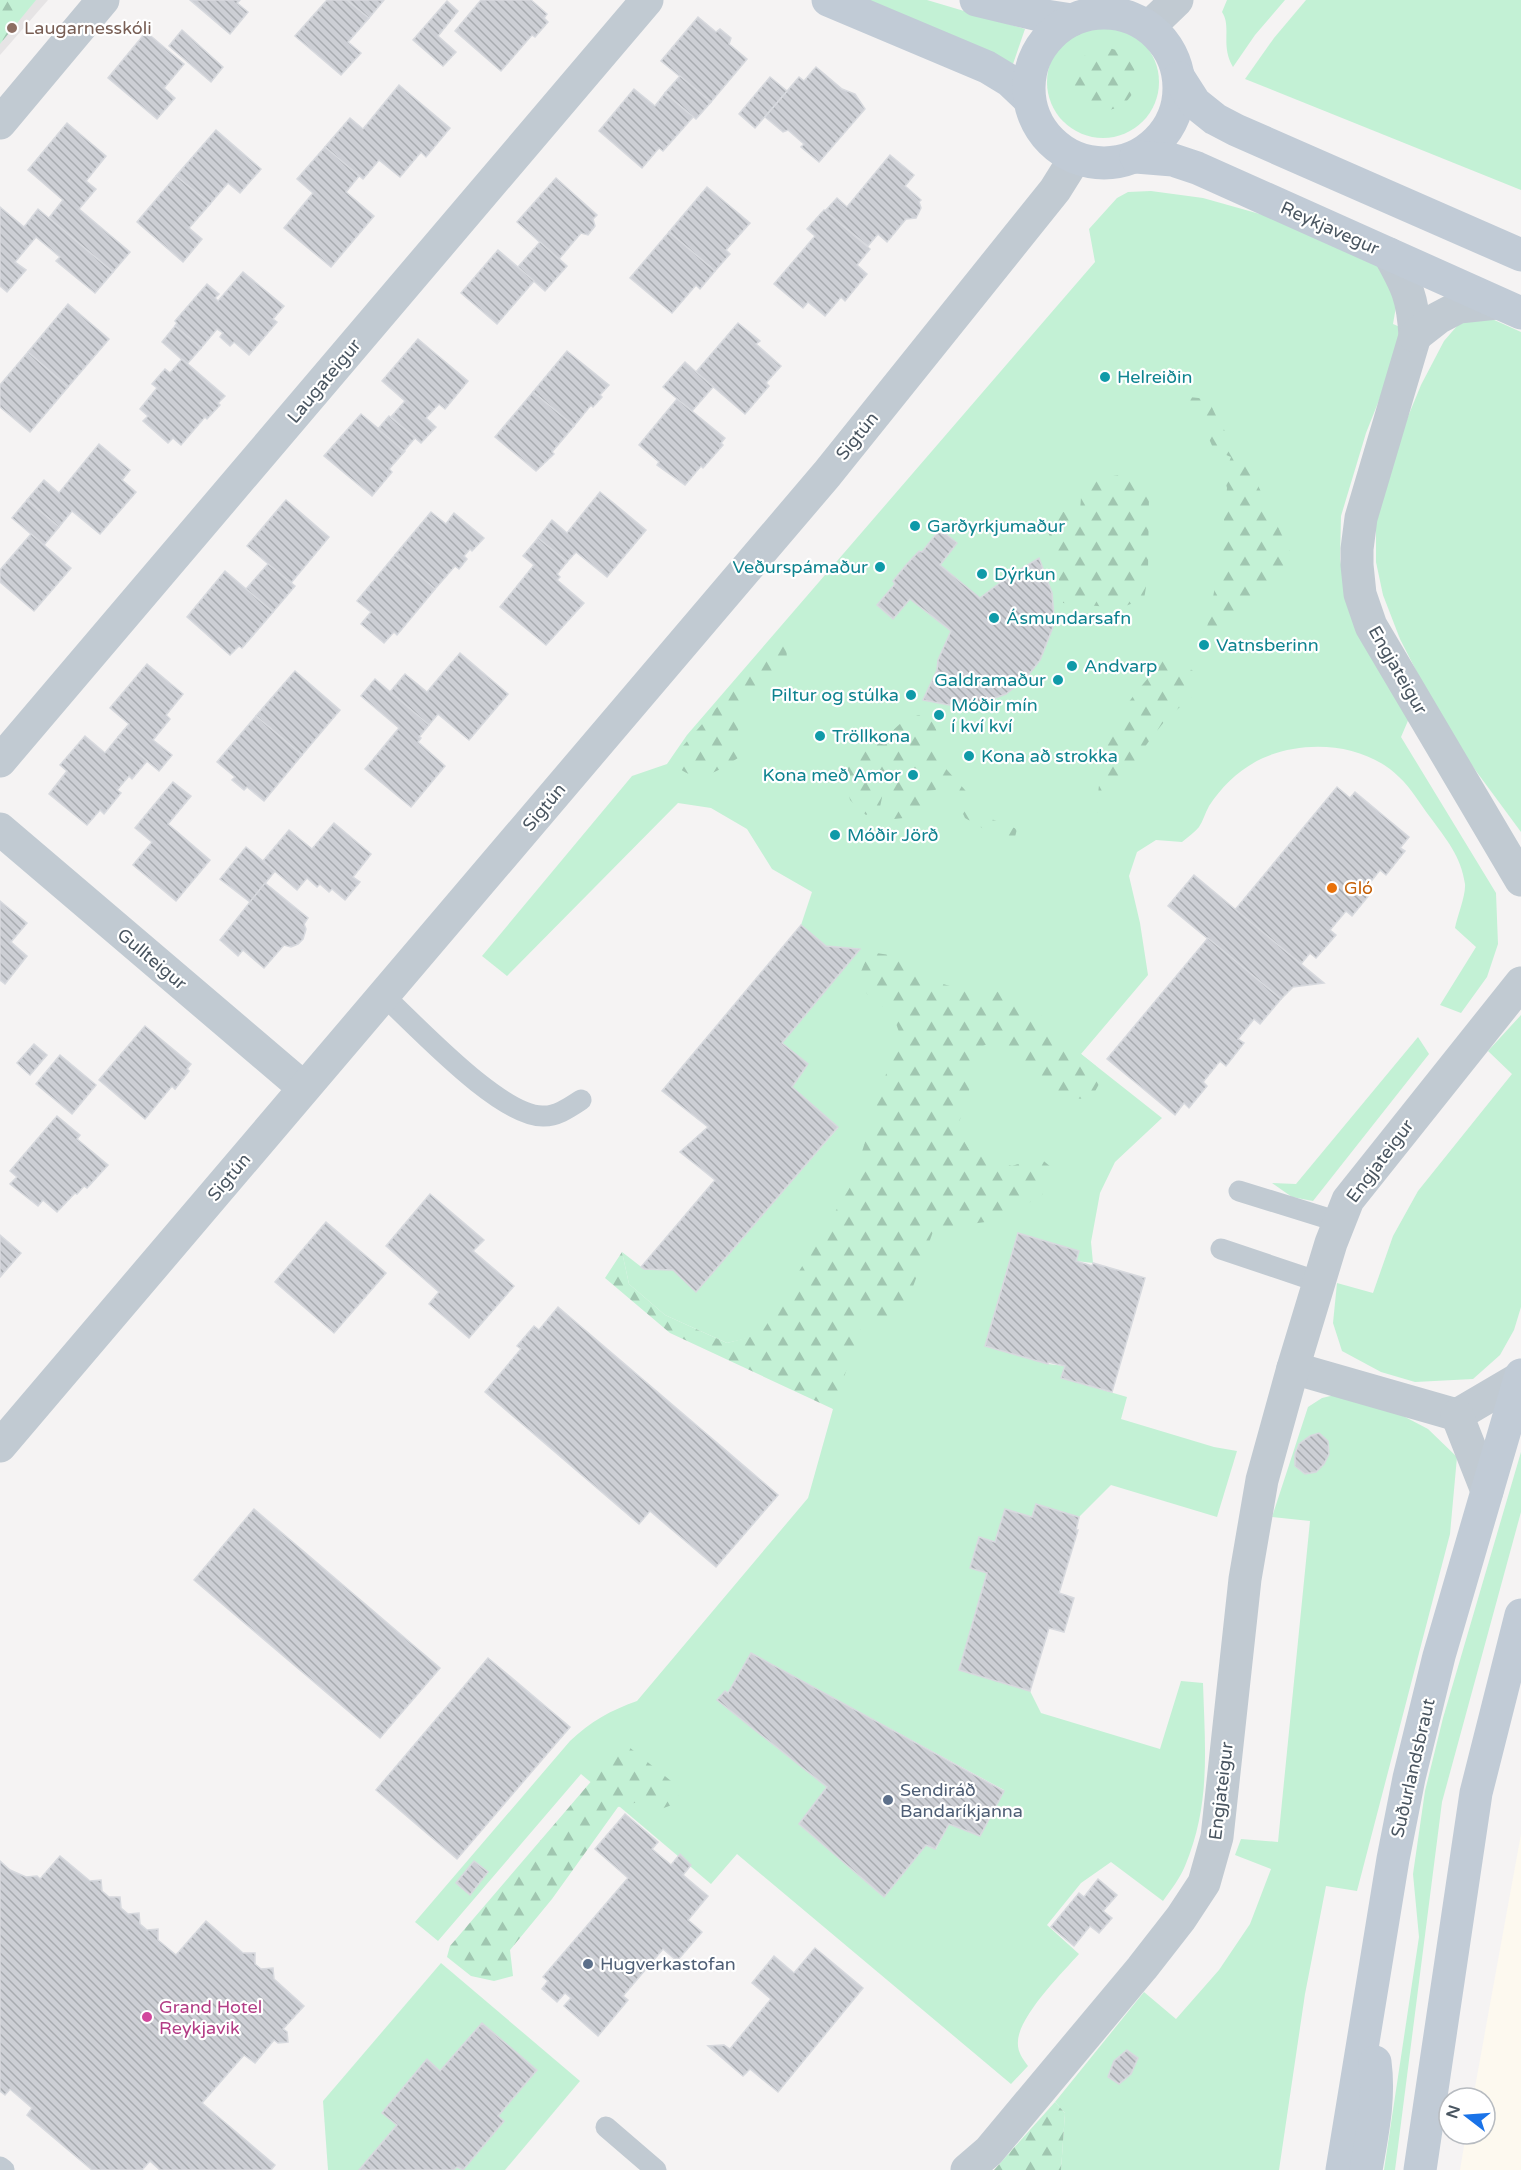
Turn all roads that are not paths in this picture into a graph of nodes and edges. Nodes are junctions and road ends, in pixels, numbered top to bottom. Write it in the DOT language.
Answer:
graph roads {
  1 [pos="103,0"];
  2 [pos="647,0"];
  3 [pos="828,0"];
  4 [pos="976,0"];
  5 [pos="1177,0"];
  6 [pos="1072,20"];
  7 [pos="1149,27"];
  8 [pos="1179,78"];
  9 [pos="1029,99"];
  10 [pos="0,123"];
  11 [pos="1136,157"];
  12 [pos="1075,158"];
  13 [pos="1389,254"];
  14 [pos="1521,255"];
  15 [pos="1509,308"];
  16 [pos="1415,336"];
  17 [pos="0,761"];
  18 [pos="0,829"];
  19 [pos="1521,880"];
  20 [pos="1521,983"];
  21 [pos="383,995"];
  22 [pos="304,1088"];
  23 [pos="581,1100"];
  24 [pos="1239,1191"];
  25 [pos="1340,1222"];
  26 [pos="1221,1249"];
  27 [pos="1319,1282"];
  28 [pos="1293,1368"];
  29 [pos="1520,1376"];
  30 [pos="1457,1415"];
  31 [pos="0,1446"];
  32 [pos="1487,1491"];
  33 [pos="1521,1615"];
  34 [pos="1366,2026"];
  35 [pos="606,2127"];
  36 [pos="0,2167"];
  37 [pos="4,2170"];
  38 [pos="656,2170"];
  39 [pos="967,2170"];
  40 [pos="1342,2170"];
  41 [pos="1366,2170"];
  42 [pos="1420,2170"];
  1 -- 10 [label="street"];
  2 -- 17 [label="street, Laugateigur"];
  3 -- 9 [label="street"];
  4 -- 6 [label="street"];
  5 -- 7 [label="street"];
  6 -- 7 [label="street"];
  6 -- 9 [label="street"];
  7 -- 8 [label="street"];
  8 -- 11 [label="street"];
  8 -- 14 [label="street"];
  9 -- 12 [label="street"];
  11 -- 12 [label="street"];
  11 -- 13 [label="street, Reykjavegur"];
  12 -- 21 [label="street, Sigtún"];
  13 -- 15 [label="street, Reykjavegur"];
  13 -- 16 [label="street, Engjateigur"];
  15 -- 16 [label="street"];
  16 -- 19 [label="street, Engjateigur"];
  18 -- 22 [label="street, Gullteigur"];
  20 -- 25 [label="street, Engjateigur"];
  21 -- 22 [label="street, Sigtún"];
  21 -- 23 [label="lane"];
  22 -- 31 [label="street, Sigtún"];
  24 -- 25 [label="lane"];
  25 -- 27 [label="street, Engjateigur"];
  26 -- 27 [label="lane"];
  27 -- 28 [label="street, Engjateigur"];
  28 -- 30 [label="street"];
  28 -- 39 [label="street, Engjateigur"];
  29 -- 30 [label="street"];
  29 -- 32 [label="street, Suðurlandsbraut"];
  30 -- 32 [label="street"];
  32 -- 34 [label="street, Suðurlandsbraut"];
  33 -- 42 [label="street"];
  34 -- 40 [label="street, Suðurlandsbraut"];
  34 -- 41 [label="street"];
  35 -- 38 [label="lane"];
  36 -- 37 [label="lane"];
}
